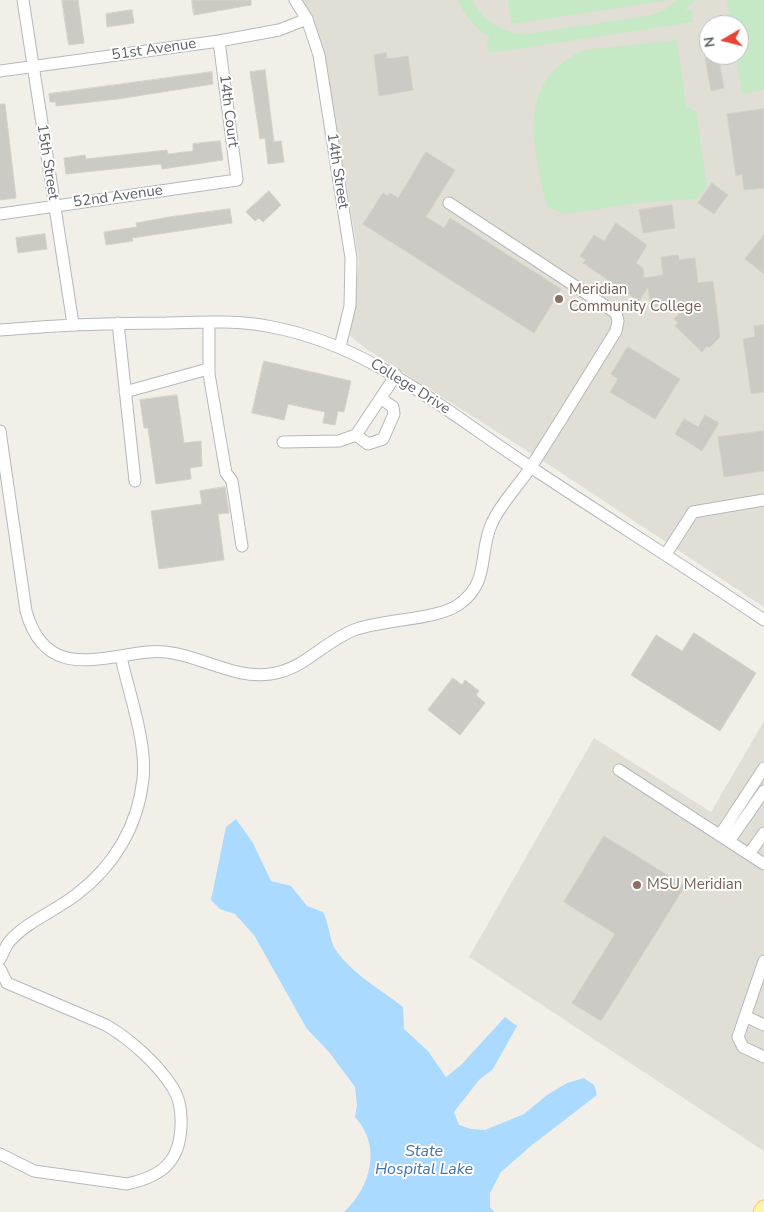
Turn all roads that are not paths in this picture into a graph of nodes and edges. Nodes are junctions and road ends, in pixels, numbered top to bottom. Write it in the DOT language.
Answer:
graph roads {
  1 [pos="23,0"];
  2 [pos="295,0"];
  3 [pos="307,19"];
  4 [pos="219,41"];
  5 [pos="32,66"];
  6 [pos="0,71"];
  7 [pos="237,180"];
  8 [pos="449,203"];
  9 [pos="54,206"];
  10 [pos="0,214"];
  11 [pos="210,322"];
  12 [pos="118,323"];
  13 [pos="73,324"];
  14 [pos="0,330"];
  15 [pos="340,347"];
  16 [pos="208,369"];
  17 [pos="396,375"];
  18 [pos="125,392"];
  19 [pos="382,399"];
  20 [pos="0,431"];
  21 [pos="356,435"];
  22 [pos="283,442"];
  23 [pos="531,467"];
  24 [pos="135,481"];
  25 [pos="764,500"];
  26 [pos="242,546"];
  27 [pos="666,554"];
  28 [pos="764,620"];
  29 [pos="121,657"];
  30 [pos="764,768"];
  31 [pos="619,770"];
  32 [pos="764,791"];
  33 [pos="764,833"];
  34 [pos="725,838"];
  35 [pos="749,854"];
  36 [pos="764,864"];
  37 [pos="0,959"];
  38 [pos="764,962"];
  39 [pos="0,969"];
  40 [pos="4,985"];
  41 [pos="759,991"];
  42 [pos="745,1016"];
  43 [pos="764,1025"];
  44 [pos="764,1057"];
  45 [pos="0,1154"];
  46 [pos="764,1208"];
  47 [pos="761,1212"];
  1 -- 5 [label="street, 15th Street"];
  2 -- 3 [label="street, 14th Street"];
  3 -- 4 [label="street, 51st Avenue"];
  3 -- 15 [label="street, 14th Street"];
  4 -- 5 [label="street, 51st Avenue"];
  4 -- 7 [label="street, 14th Court"];
  5 -- 6 [label="street, 51st Avenue"];
  5 -- 9 [label="street, 15th Street"];
  7 -- 9 [label="street, 52nd Avenue"];
  8 -- 23 [label="street"];
  9 -- 10 [label="street, 52nd Avenue"];
  9 -- 13 [label="street, 15th Street"];
  11 -- 12 [label="street, College Drive"];
  11 -- 15 [label="street, College Drive"];
  11 -- 16 [label="street"];
  12 -- 13 [label="street, College Drive"];
  12 -- 18 [label="street"];
  13 -- 14 [label="street, College Drive"];
  15 -- 17 [label="street, College Drive"];
  16 -- 18 [label="street"];
  16 -- 26 [label="street"];
  17 -- 19 [label="street"];
  17 -- 23 [label="street, College Drive"];
  18 -- 24 [label="street"];
  19 -- 21 [label="street"];
  19 -- 21 [label="street"];
  20 -- 29 [label="street"];
  21 -- 22 [label="street"];
  23 -- 27 [label="street, College Drive"];
  23 -- 29 [label="street"];
  25 -- 27 [label="street"];
  27 -- 28 [label="street, College Drive"];
  29 -- 37 [label="street"];
  30 -- 34 [label="street"];
  31 -- 34 [label="street"];
  32 -- 34 [label="street"];
  33 -- 35 [label="street"];
  34 -- 35 [label="street"];
  35 -- 36 [label="street"];
  38 -- 41 [label="street"];
  39 -- 40 [label="street"];
  40 -- 45 [label="street"];
  41 -- 42 [label="street"];
  42 -- 43 [label="street"];
  42 -- 44 [label="street"];
  46 -- 47 [label="main road"];
}
